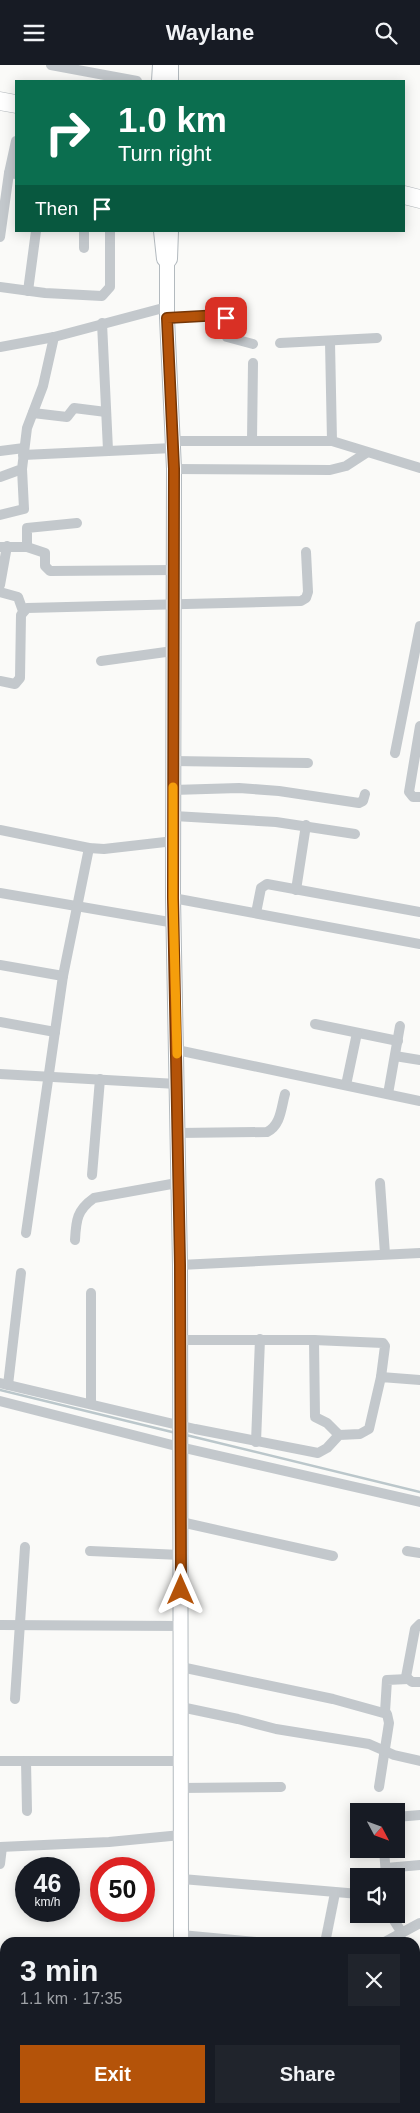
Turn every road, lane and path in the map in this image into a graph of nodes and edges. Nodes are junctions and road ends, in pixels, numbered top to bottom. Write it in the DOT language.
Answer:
graph roads {
  1 [pos="51,65"];
  2 [pos="160,65"];
  3 [pos="163,78"];
  4 [pos="132,80"];
  5 [pos="0,101"];
  6 [pos="15,104"];
  7 [pos="15,149"];
  8 [pos="12,173"];
  9 [pos="405,195"];
  10 [pos="420,199"];
  11 [pos="36,232"];
  12 [pos="84,232"];
  13 [pos="110,232"];
  14 [pos="161,232"];
  15 [pos="171,232"];
  16 [pos="0,237"];
  17 [pos="84,248"];
  18 [pos="167,263"];
  19 [pos="0,287"];
  20 [pos="28,291"];
  21 [pos="167,313"];
  22 [pos="102,323"];
  23 [pos="54,337"];
  24 [pos="377,338"];
  25 [pos="330,342"];
  26 [pos="280,343"];
  27 [pos="253,344"];
  28 [pos="0,347"];
  29 [pos="253,363"];
  30 [pos="106,412"];
  31 [pos="33,413"];
  32 [pos="252,441"];
  33 [pos="332,441"];
  34 [pos="173,445"];
  35 [pos="0,451"];
  36 [pos="108,451"];
  37 [pos="24,452"];
  38 [pos="366,453"];
  39 [pos="420,467"];
  40 [pos="22,469"];
  41 [pos="174,469"];
  42 [pos="0,477"];
  43 [pos="24,509"];
  44 [pos="0,515"];
  45 [pos="77,523"];
  46 [pos="27,527"];
  47 [pos="4,547"];
  48 [pos="27,547"];
  49 [pos="306,552"];
  50 [pos="173,570"];
  51 [pos="0,585"];
  52 [pos="0,592"];
  53 [pos="173,606"];
  54 [pos="23,611"];
  55 [pos="420,626"];
  56 [pos="173,651"];
  57 [pos="101,661"];
  58 [pos="417,661"];
  59 [pos="0,681"];
  60 [pos="420,726"];
  61 [pos="394,753"];
  62 [pos="173,761"];
  63 [pos="308,763"];
  64 [pos="173,790"];
  65 [pos="365,794"];
  66 [pos="420,797"];
  67 [pos="174,816"];
  68 [pos="306,825"];
  69 [pos="0,830"];
  70 [pos="356,834"];
  71 [pos="174,841"];
  72 [pos="88,848"];
  73 [pos="296,889"];
  74 [pos="0,893"];
  75 [pos="173,898"];
  76 [pos="77,905"];
  77 [pos="420,912"];
  78 [pos="256,913"];
  79 [pos="175,923"];
  80 [pos="420,944"];
  81 [pos="0,965"];
  82 [pos="62,976"];
  83 [pos="0,1022"];
  84 [pos="315,1024"];
  85 [pos="400,1026"];
  86 [pos="55,1032"];
  87 [pos="357,1033"];
  88 [pos="398,1041"];
  89 [pos="177,1050"];
  90 [pos="395,1056"];
  91 [pos="420,1060"];
  92 [pos="0,1074"];
  93 [pos="48,1076"];
  94 [pos="100,1079"];
  95 [pos="177,1084"];
  96 [pos="346,1085"];
  97 [pos="285,1094"];
  98 [pos="388,1094"];
  99 [pos="420,1101"];
  100 [pos="178,1133"];
  101 [pos="92,1175"];
  102 [pos="177,1183"];
  103 [pos="380,1183"];
  104 [pos="26,1233"];
  105 [pos="75,1240"];
  106 [pos="420,1253"];
  107 [pos="384,1254"];
  108 [pos="180,1265"];
  109 [pos="21,1273"];
  110 [pos="91,1293"];
  111 [pos="260,1339"];
  112 [pos="179,1340"];
  113 [pos="314,1340"];
  114 [pos="381,1377"];
  115 [pos="420,1380"];
  116 [pos="4,1384"];
  117 [pos="0,1401"];
  118 [pos="91,1404"];
  119 [pos="180,1434"];
  120 [pos="339,1435"];
  121 [pos="256,1442"];
  122 [pos="420,1502"];
  123 [pos="181,1522"];
  124 [pos="25,1547"];
  125 [pos="90,1551"];
  126 [pos="407,1551"];
  127 [pos="420,1553"];
  128 [pos="181,1555"];
  129 [pos="333,1556"];
  130 [pos="0,1625"];
  131 [pos="20,1625"];
  132 [pos="420,1625"];
  133 [pos="181,1626"];
  134 [pos="181,1667"];
  135 [pos="408,1679"];
  136 [pos="420,1682"];
  137 [pos="15,1699"];
  138 [pos="181,1707"];
  139 [pos="385,1713"];
  140 [pos="383,1750"];
  141 [pos="0,1761"];
  142 [pos="26,1761"];
  143 [pos="180,1761"];
  144 [pos="420,1761"];
  145 [pos="181,1787"];
  146 [pos="281,1787"];
  147 [pos="379,1787"];
  148 [pos="27,1811"];
  149 [pos="420,1815"];
  150 [pos="405,1816"];
  151 [pos="181,1835"];
  152 [pos="1,1847"];
  153 [pos="0,1864"];
  154 [pos="420,1865"];
  155 [pos="405,1868"];
  156 [pos="182,1879"];
  157 [pos="335,1893"];
  158 [pos="350,1894"];
  159 [pos="396,1923"];
  160 [pos="420,1923"];
  161 [pos="402,1933"];
  162 [pos="181,1937"];
  163 [pos="327,1937"];
  164 [pos="394,1937"];
  1 -- 4 [label="street"];
  2 -- 3 [label="main road"];
  5 -- 6 [label="highway"];
  7 -- 8 [label="street"];
  8 -- 16 [label="street"];
  9 -- 10 [label="highway"];
  11 -- 20 [label="street"];
  12 -- 17 [label="street"];
  13 -- 20 [label="street"];
  14 -- 18 [label="main road"];
  15 -- 18 [label="main road"];
  18 -- 21 [label="main road"];
  19 -- 20 [label="street"];
  21 -- 22 [label="street"];
  21 -- 27 [label="street"];
  21 -- 34 [label="main road"];
  22 -- 23 [label="street"];
  22 -- 30 [label="street"];
  23 -- 28 [label="street"];
  23 -- 31 [label="street"];
  24 -- 25 [label="street"];
  25 -- 26 [label="street"];
  25 -- 33 [label="street"];
  29 -- 32 [label="street"];
  30 -- 31 [label="street"];
  30 -- 36 [label="street"];
  31 -- 37 [label="street"];
  32 -- 33 [label="street"];
  32 -- 34 [label="street"];
  33 -- 38 [label="street"];
  34 -- 36 [label="street"];
  34 -- 41 [label="main road"];
  35 -- 37 [label="street"];
  36 -- 37 [label="street"];
  37 -- 40 [label="street"];
  38 -- 39 [label="street"];
  38 -- 41 [label="street"];
  40 -- 42 [label="street"];
  40 -- 43 [label="street"];
  41 -- 50 [label="main road"];
  43 -- 44 [label="street"];
  43 -- 46 [label="street"];
  45 -- 46 [label="street"];
  46 -- 48 [label="street"];
  47 -- 48 [label="street"];
  47 -- 51 [label="street"];
  48 -- 50 [label="street"];
  49 -- 53 [label="street"];
  50 -- 53 [label="main road"];
  52 -- 54 [label="street"];
  53 -- 54 [label="street"];
  53 -- 56 [label="main road"];
  54 -- 59 [label="street"];
  55 -- 58 [label="street"];
  56 -- 57 [label="street"];
  56 -- 62 [label="main road"];
  58 -- 61 [label="street"];
  60 -- 66 [label="street"];
  62 -- 63 [label="street"];
  62 -- 64 [label="main road"];
  64 -- 65 [label="street"];
  64 -- 67 [label="main road"];
  67 -- 68 [label="street"];
  67 -- 71 [label="main road"];
  68 -- 70 [label="street"];
  68 -- 73 [label="street"];
  69 -- 72 [label="street"];
  71 -- 72 [label="street"];
  71 -- 75 [label="main road"];
  72 -- 76 [label="street"];
  73 -- 77 [label="street"];
  73 -- 78 [label="street"];
  74 -- 76 [label="street"];
  75 -- 78 [label="street"];
  75 -- 79 [label="main road"];
  76 -- 79 [label="street"];
  76 -- 82 [label="street"];
  78 -- 80 [label="street"];
  79 -- 89 [label="main road"];
  81 -- 82 [label="street"];
  82 -- 86 [label="street"];
  83 -- 86 [label="street"];
  84 -- 87 [label="street"];
  85 -- 88 [label="street"];
  86 -- 93 [label="street"];
  87 -- 88 [label="street"];
  87 -- 96 [label="street"];
  88 -- 90 [label="street"];
  89 -- 95 [label="main road"];
  89 -- 96 [label="street"];
  90 -- 91 [label="street"];
  90 -- 98 [label="street"];
  92 -- 93 [label="street"];
  93 -- 94 [label="street"];
  93 -- 104 [label="street"];
  94 -- 95 [label="street"];
  94 -- 101 [label="street"];
  95 -- 100 [label="main road"];
  96 -- 98 [label="street"];
  97 -- 100 [label="street"];
  98 -- 99 [label="street"];
  100 -- 102 [label="main road"];
  102 -- 105 [label="street"];
  102 -- 108 [label="main road"];
  103 -- 107 [label="street"];
  106 -- 107 [label="street"];
  107 -- 108 [label="street"];
  108 -- 112 [label="main road"];
  109 -- 116 [label="street"];
  110 -- 118 [label="street"];
  111 -- 112 [label="street"];
  111 -- 113 [label="street"];
  111 -- 121 [label="street"];
  112 -- 119 [label="main road"];
  113 -- 114 [label="street"];
  113 -- 120 [label="street"];
  114 -- 115 [label="street"];
  114 -- 120 [label="street"];
  116 -- 118 [label="street"];
  117 -- 119 [label="street"];
  118 -- 119 [label="street"];
  119 -- 121 [label="street"];
  119 -- 122 [label="street"];
  119 -- 123 [label="main road"];
  120 -- 121 [label="street"];
  123 -- 128 [label="main road"];
  123 -- 129 [label="street"];
  124 -- 131 [label="street"];
  125 -- 128 [label="street"];
  126 -- 127 [label="street"];
  128 -- 133 [label="main road"];
  130 -- 131 [label="street"];
  131 -- 133 [label="street"];
  131 -- 137 [label="street"];
  132 -- 135 [label="street"];
  133 -- 134 [label="main road"];
  134 -- 138 [label="main road"];
  134 -- 139 [label="street"];
  135 -- 136 [label="street"];
  135 -- 139 [label="street"];
  138 -- 140 [label="street"];
  138 -- 143 [label="main road"];
  139 -- 140 [label="street"];
  140 -- 144 [label="street"];
  140 -- 147 [label="street"];
  141 -- 142 [label="street"];
  142 -- 143 [label="street"];
  142 -- 148 [label="street"];
  143 -- 145 [label="main road"];
  145 -- 146 [label="street"];
  145 -- 151 [label="main road"];
  149 -- 150 [label="street"];
  151 -- 152 [label="street"];
  151 -- 156 [label="main road"];
  152 -- 153 [label="street"];
  154 -- 155 [label="street"];
  156 -- 157 [label="street"];
  156 -- 162 [label="main road"];
  157 -- 158 [label="street"];
  157 -- 163 [label="street"];
  159 -- 161 [label="street"];
  160 -- 161 [label="street"];
  161 -- 164 [label="street"];
}
